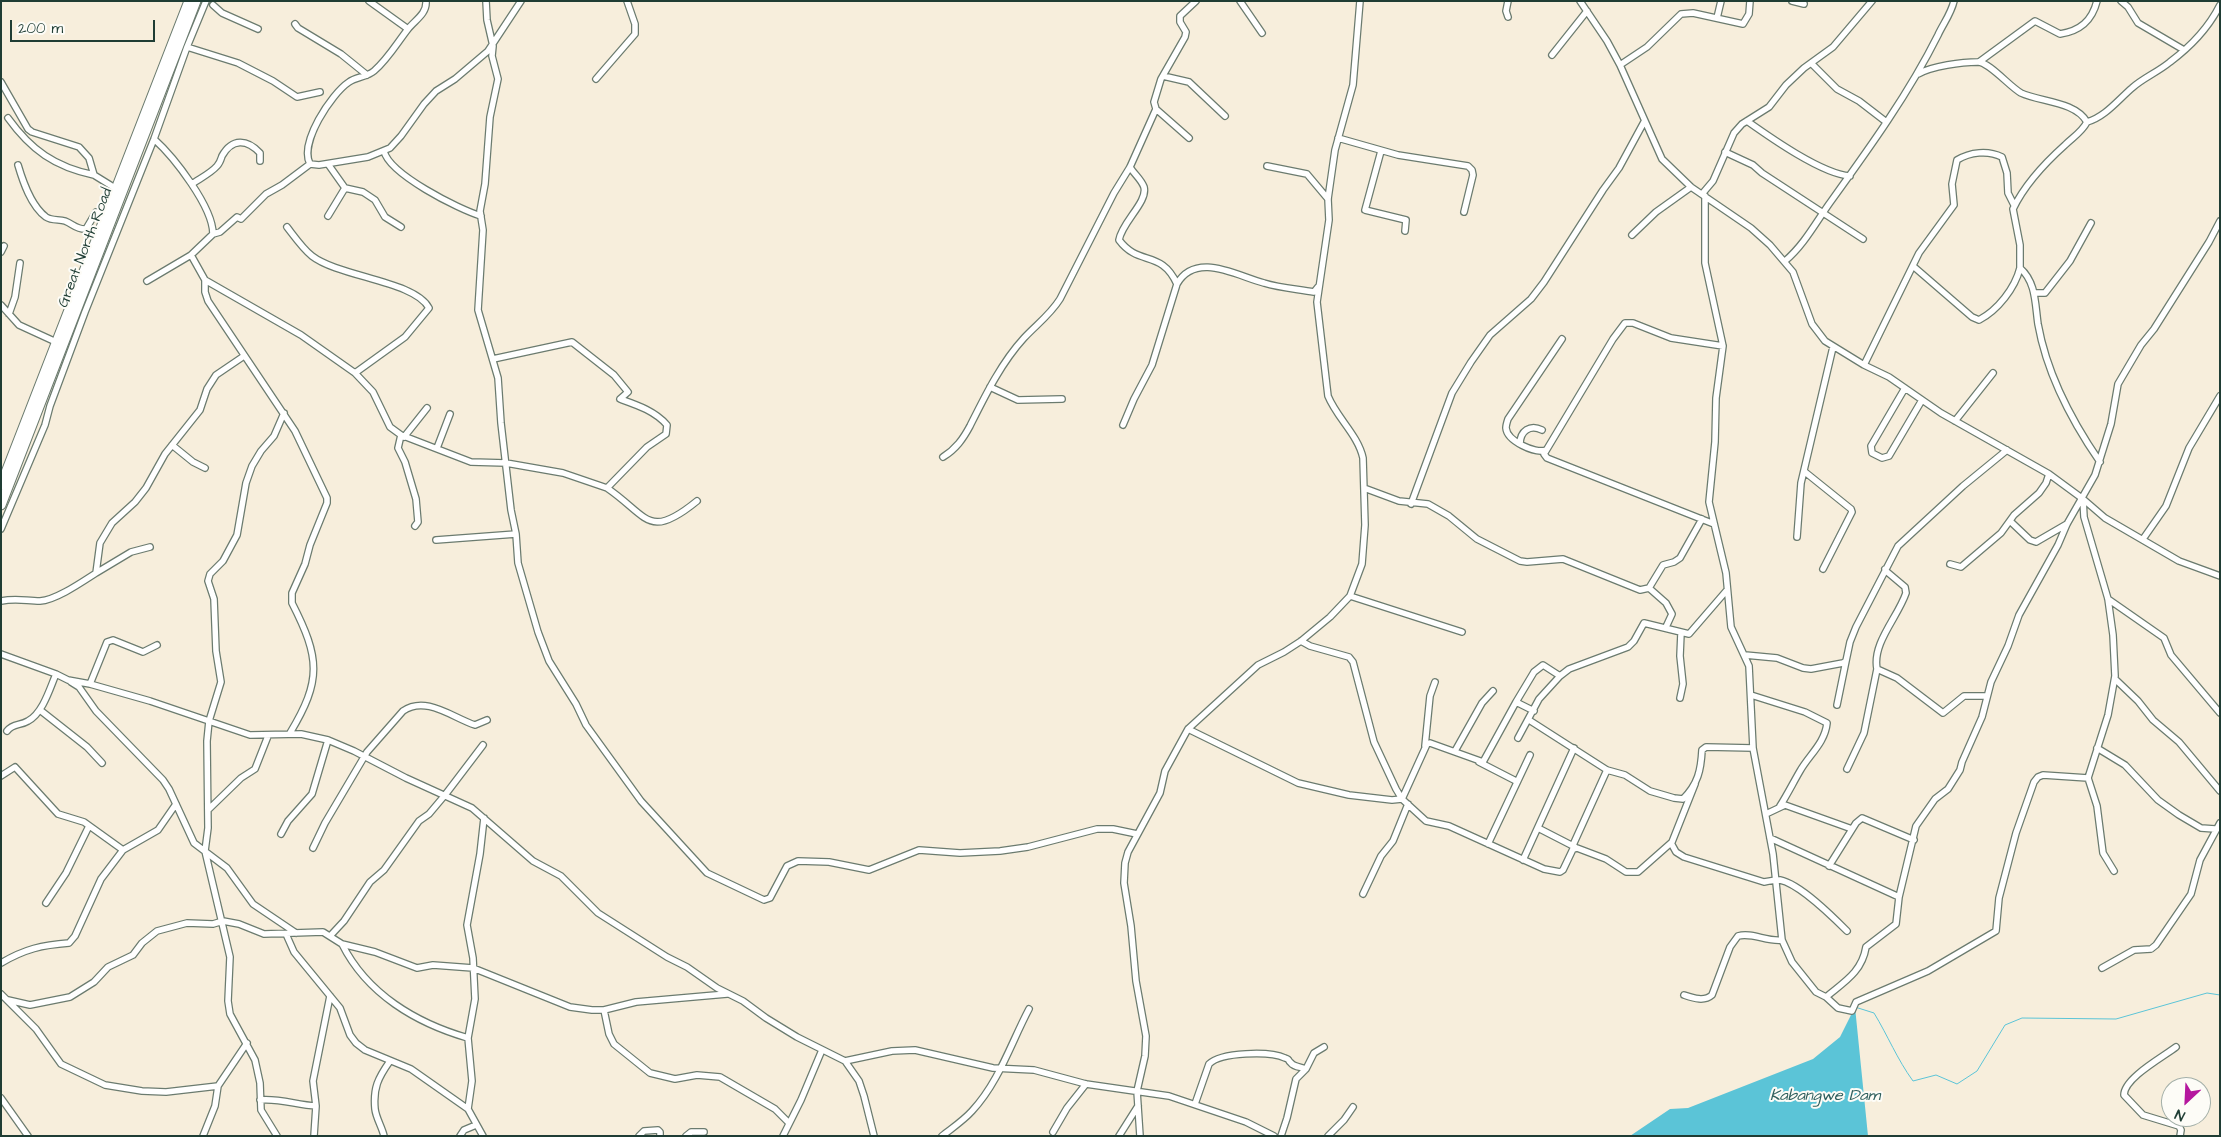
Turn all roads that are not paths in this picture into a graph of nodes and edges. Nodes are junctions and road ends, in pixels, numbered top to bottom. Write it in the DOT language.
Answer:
graph roads {
  1 [pos="188,1"];
  2 [pos="196,1"];
  3 [pos="206,1"];
  4 [pos="369,1"];
  5 [pos="426,1"];
  6 [pos="486,1"];
  7 [pos="521,1"];
  8 [pos="627,1"];
  9 [pos="1196,1"];
  10 [pos="1240,1"];
  11 [pos="1360,1"];
  12 [pos="1508,1"];
  13 [pos="1721,1"];
  14 [pos="1750,1"];
  15 [pos="1792,1"];
  16 [pos="1872,1"];
  17 [pos="1954,1"];
  18 [pos="2097,1"];
  19 [pos="2121,1"];
  20 [pos="220,2"];
  21 [pos="1804,4"];
  22 [pos="213,5"];
  23 [pos="1584,5"];
  24 [pos="2220,5"];
  25 [pos="1508,17"];
  26 [pos="1717,18"];
  27 [pos="295,24"];
  28 [pos="258,29"];
  29 [pos="408,29"];
  30 [pos="1262,33"];
  31 [pos="493,46"];
  32 [pos="187,47"];
  33 [pos="2184,50"];
  34 [pos="1552,55"];
  35 [pos="1979,62"];
  36 [pos="1811,63"];
  37 [pos="1620,65"];
  38 [pos="1918,74"];
  39 [pos="367,75"];
  40 [pos="1163,76"];
  41 [pos="596,79"];
  42 [pos="2,86"];
  43 [pos="320,92"];
  44 [pos="1156,109"];
  45 [pos="1224,116"];
  46 [pos="8,118"];
  47 [pos="1747,121"];
  48 [pos="1886,121"];
  49 [pos="1644,122"];
  50 [pos="2087,122"];
  51 [pos="1189,138"];
  52 [pos="1338,138"];
  53 [pos="154,139"];
  54 [pos="384,151"];
  55 [pos="1381,151"];
  56 [pos="1725,152"];
  57 [pos="260,161"];
  58 [pos="310,164"];
  59 [pos="328,164"];
  60 [pos="18,166"];
  61 [pos="1267,166"];
  62 [pos="1130,167"];
  63 [pos="94,175"];
  64 [pos="1850,176"];
  65 [pos="192,184"];
  66 [pos="1691,187"];
  67 [pos="114,188"];
  68 [pos="345,188"];
  69 [pos="1703,195"];
  70 [pos="1328,199"];
  71 [pos="2014,205"];
  72 [pos="1464,212"];
  73 [pos="105,213"];
  74 [pos="1823,213"];
  75 [pos="328,216"];
  76 [pos="481,216"];
  77 [pos="2220,221"];
  78 [pos="2091,223"];
  79 [pos="287,227"];
  80 [pos="401,227"];
  81 [pos="1405,231"];
  82 [pos="213,234"];
  83 [pos="1632,235"];
  84 [pos="1863,239"];
  85 [pos="192,255"];
  86 [pos="1785,261"];
  87 [pos="20,264"];
  88 [pos="1913,266"];
  89 [pos="2020,268"];
  90 [pos="205,280"];
  91 [pos="147,281"];
  92 [pos="1178,284"];
  93 [pos="1318,287"];
  94 [pos="2034,293"];
  95 [pos="1,305"];
  96 [pos="9,314"];
  97 [pos="1562,339"];
  98 [pos="56,342"];
  99 [pos="1724,346"];
  100 [pos="1833,347"];
  101 [pos="244,356"];
  102 [pos="493,359"];
  103 [pos="1864,365"];
  104 [pos="356,373"];
  105 [pos="1993,373"];
  106 [pos="990,387"];
  107 [pos="1905,388"];
  108 [pos="2220,396"];
  109 [pos="1062,399"];
  110 [pos="1922,400"];
  111 [pos="427,408"];
  112 [pos="284,413"];
  113 [pos="450,414"];
  114 [pos="1955,421"];
  115 [pos="1123,425"];
  116 [pos="1542,430"];
  117 [pos="402,436"];
  118 [pos="1520,444"];
  119 [pos="172,445"];
  120 [pos="437,448"];
  121 [pos="1546,450"];
  122 [pos="2007,450"];
  123 [pos="943,457"];
  124 [pos="2100,462"];
  125 [pos="506,463"];
  126 [pos="205,468"];
  127 [pos="1804,472"];
  128 [pos="2049,474"];
  129 [pos="1,485"];
  130 [pos="607,488"];
  131 [pos="1364,488"];
  132 [pos="2083,498"];
  133 [pos="698,501"];
  134 [pos="1412,504"];
  135 [pos="1,505"];
  136 [pos="1702,519"];
  137 [pos="2010,520"];
  138 [pos="1714,524"];
  139 [pos="2067,524"];
  140 [pos="416,526"];
  141 [pos="1,529"];
  142 [pos="516,534"];
  143 [pos="1797,537"];
  144 [pos="2143,539"];
  145 [pos="436,540"];
  146 [pos="150,547"];
  147 [pos="1950,564"];
  148 [pos="1823,569"];
  149 [pos="1886,569"];
  150 [pos="96,573"];
  151 [pos="2220,576"];
  152 [pos="1649,588"];
  153 [pos="1727,590"];
  154 [pos="1350,596"];
  155 [pos="2108,599"];
  156 [pos="1,601"];
  157 [pos="1666,627"];
  158 [pos="1462,632"];
  159 [pos="1681,632"];
  160 [pos="1301,640"];
  161 [pos="158,645"];
  162 [pos="1,654"];
  163 [pos="1745,655"];
  164 [pos="1846,661"];
  165 [pos="1877,669"];
  166 [pos="56,674"];
  167 [pos="1560,676"];
  168 [pos="68,680"];
  169 [pos="2115,680"];
  170 [pos="1435,682"];
  171 [pos="90,684"];
  172 [pos="1493,691"];
  173 [pos="1751,695"];
  174 [pos="1987,696"];
  175 [pos="1680,698"];
  176 [pos="1516,702"];
  177 [pos="1836,705"];
  178 [pos="40,710"];
  179 [pos="1534,711"];
  180 [pos="2220,713"];
  181 [pos="487,720"];
  182 [pos="1529,720"];
  183 [pos="209,721"];
  184 [pos="1188,729"];
  185 [pos="7,731"];
  186 [pos="290,734"];
  187 [pos="268,736"];
  188 [pos="1518,738"];
  189 [pos="328,740"];
  190 [pos="483,745"];
  191 [pos="1425,746"];
  192 [pos="1574,748"];
  193 [pos="1753,748"];
  194 [pos="2097,748"];
  195 [pos="1455,750"];
  196 [pos="1530,755"];
  197 [pos="365,756"];
  198 [pos="1479,762"];
  199 [pos="102,763"];
  200 [pos="1847,769"];
  201 [pos="1606,770"];
  202 [pos="1,776"];
  203 [pos="2088,778"];
  204 [pos="1516,781"];
  205 [pos="1695,784"];
  206 [pos="2220,791"];
  207 [pos="446,795"];
  208 [pos="1402,799"];
  209 [pos="176,804"];
  210 [pos="1408,804"];
  211 [pos="1780,806"];
  212 [pos="208,810"];
  213 [pos="1766,814"];
  214 [pos="484,818"];
  215 [pos="2220,823"];
  216 [pos="89,826"];
  217 [pos="1538,828"];
  218 [pos="1852,829"];
  219 [pos="2215,830"];
  220 [pos="281,834"];
  221 [pos="1137,834"];
  222 [pos="1770,838"];
  223 [pos="1914,840"];
  224 [pos="1671,843"];
  225 [pos="1488,844"];
  226 [pos="1575,846"];
  227 [pos="313,848"];
  228 [pos="124,850"];
  229 [pos="205,851"];
  230 [pos="1523,860"];
  231 [pos="1829,866"];
  232 [pos="2114,871"];
  233 [pos="1775,881"];
  234 [pos="1363,894"];
  235 [pos="1899,897"];
  236 [pos="46,903"];
  237 [pos="223,922"];
  238 [pos="1847,930"];
  239 [pos="296,933"];
  240 [pos="286,934"];
  241 [pos="331,935"];
  242 [pos="1782,940"];
  243 [pos="342,944"];
  244 [pos="1,963"];
  245 [pos="473,968"];
  246 [pos="2102,968"];
  247 [pos="1,994"];
  248 [pos="727,994"];
  249 [pos="1684,995"];
  250 [pos="330,996"];
  251 [pos="1826,997"];
  252 [pos="8,1000"];
  253 [pos="1029,1009"];
  254 [pos="604,1010"];
  255 [pos="468,1038"];
  256 [pos="247,1043"];
  257 [pos="1324,1047"];
  258 [pos="2176,1047"];
  259 [pos="822,1050"];
  260 [pos="390,1061"];
  261 [pos="845,1061"];
  262 [pos="1306,1068"];
  263 [pos="999,1069"];
  264 [pos="1086,1084"];
  265 [pos="218,1086"];
  266 [pos="1137,1091"];
  267 [pos="1,1098"];
  268 [pos="260,1100"];
  269 [pos="1195,1104"];
  270 [pos="316,1106"];
  271 [pos="1138,1106"];
  272 [pos="1353,1107"];
  273 [pos="468,1108"];
  274 [pos="789,1123"];
  275 [pos="476,1124"];
  276 [pos="704,1132"];
  277 [pos="1053,1132"];
  278 [pos="484,1135"];
  279 [pos="28,1136"];
  280 [pos="203,1136"];
  281 [pos="277,1136"];
  282 [pos="314,1136"];
  283 [pos="384,1136"];
  284 [pos="460,1136"];
  285 [pos="639,1136"];
  286 [pos="660,1136"];
  287 [pos="686,1136"];
  288 [pos="783,1136"];
  289 [pos="874,1136"];
  290 [pos="942,1136"];
  291 [pos="1119,1136"];
  292 [pos="1140,1136"];
  293 [pos="1274,1136"];
  294 [pos="1281,1136"];
  295 [pos="1328,1136"];
  296 [pos="2180,1136"];
  1 -- 67 [label="main road, Great North Road"];
  2 -- 135 [label="main road, Great North Road"];
  3 -- 22 [label="street"];
  3 -- 32 [label="street"];
  4 -- 29 [label="street"];
  5 -- 29 [label="street"];
  6 -- 31 [label="street"];
  7 -- 31 [label="street"];
  8 -- 41 [label="street"];
  9 -- 40 [label="street"];
  10 -- 30 [label="street"];
  11 -- 52 [label="street"];
  12 -- 25 [label="street"];
  13 -- 26 [label="street"];
  14 -- 26 [label="street"];
  15 -- 21 [label="street"];
  16 -- 36 [label="street"];
  17 -- 38 [label="street"];
  18 -- 35 [label="street"];
  19 -- 33 [label="street"];
  20 -- 22 [label="street"];
  22 -- 28 [label="street"];
  23 -- 34 [label="street"];
  23 -- 37 [label="street"];
  24 -- 33 [label="street"];
  26 -- 37 [label="street"];
  27 -- 39 [label="street"];
  29 -- 39 [label="street"];
  31 -- 54 [label="street"];
  31 -- 76 [label="street"];
  32 -- 43 [label="street"];
  32 -- 53 [label="street"];
  33 -- 50 [label="street"];
  35 -- 38 [label="street"];
  35 -- 50 [label="street"];
  36 -- 47 [label="street"];
  36 -- 48 [label="street"];
  37 -- 49 [label="street"];
  38 -- 48 [label="street"];
  39 -- 58 [label="street"];
  40 -- 44 [label="street"];
  40 -- 45 [label="street"];
  42 -- 63 [label="street"];
  44 -- 51 [label="street"];
  44 -- 62 [label="street"];
  46 -- 63 [label="street"];
  47 -- 56 [label="street"];
  47 -- 64 [label="street"];
  48 -- 64 [label="street"];
  49 -- 66 [label="street"];
  49 -- 134 [label="street"];
  50 -- 71 [label="street"];
  52 -- 55 [label="street"];
  52 -- 70 [label="street"];
  53 -- 65 [label="street"];
  53 -- 141 [label="street"];
  54 -- 59 [label="street"];
  54 -- 76 [label="street"];
  55 -- 72 [label="street"];
  55 -- 81 [label="street"];
  56 -- 69 [label="street"];
  56 -- 74 [label="street"];
  57 -- 65 [label="street"];
  58 -- 59 [label="street"];
  58 -- 82 [label="street"];
  59 -- 68 [label="street"];
  60 -- 73 [label="street"];
  61 -- 70 [label="street"];
  62 -- 92 [label="street"];
  62 -- 106 [label="street"];
  63 -- 67 [label="street"];
  64 -- 74 [label="street"];
  65 -- 82 [label="street"];
  66 -- 69 [label="street"];
  66 -- 83 [label="street"];
  67 -- 73 [label="main road, Great North Road"];
  68 -- 75 [label="street"];
  68 -- 80 [label="street"];
  69 -- 86 [label="street"];
  69 -- 99 [label="street"];
  70 -- 93 [label="street"];
  71 -- 88 [label="street"];
  71 -- 89 [label="street"];
  73 -- 98 [label="main road, Great North Road"];
  74 -- 84 [label="street"];
  74 -- 86 [label="street"];
  76 -- 102 [label="street"];
  77 -- 124 [label="street"];
  78 -- 94 [label="street"];
  79 -- 104 [label="street"];
  82 -- 85 [label="street"];
  85 -- 90 [label="street"];
  85 -- 91 [label="street"];
  86 -- 100 [label="street"];
  87 -- 96 [label="street"];
  88 -- 89 [label="street"];
  88 -- 103 [label="street"];
  89 -- 94 [label="street"];
  90 -- 101 [label="street"];
  90 -- 104 [label="street"];
  92 -- 93 [label="street"];
  92 -- 115 [label="street"];
  93 -- 131 [label="street"];
  94 -- 124 [label="street"];
  95 -- 96 [label="street"];
  96 -- 98 [label="street"];
  97 -- 118 [label="street"];
  98 -- 129 [label="main road, Great North Road"];
  99 -- 121 [label="street"];
  99 -- 138 [label="street"];
  100 -- 103 [label="street"];
  100 -- 127 [label="street"];
  101 -- 112 [label="street"];
  101 -- 119 [label="street"];
  102 -- 125 [label="street"];
  102 -- 130 [label="street"];
  103 -- 107 [label="street"];
  104 -- 117 [label="street"];
  105 -- 114 [label="street"];
  106 -- 109 [label="street"];
  106 -- 123 [label="street"];
  107 -- 110 [label="street"];
  107 -- 110 [label="street"];
  108 -- 144 [label="street"];
  110 -- 114 [label="street"];
  111 -- 117 [label="street"];
  112 -- 183 [label="street"];
  112 -- 186 [label="street"];
  113 -- 120 [label="street"];
  114 -- 122 [label="street"];
  116 -- 118 [label="street"];
  117 -- 120 [label="street"];
  117 -- 140 [label="street"];
  118 -- 121 [label="street"];
  119 -- 126 [label="street"];
  119 -- 150 [label="street"];
  120 -- 125 [label="street"];
  121 -- 136 [label="street"];
  122 -- 128 [label="street"];
  122 -- 149 [label="street"];
  124 -- 132 [label="street"];
  125 -- 130 [label="street"];
  125 -- 142 [label="street"];
  127 -- 143 [label="street"];
  127 -- 148 [label="street"];
  128 -- 132 [label="street"];
  128 -- 137 [label="street"];
  130 -- 133 [label="street"];
  131 -- 134 [label="street"];
  131 -- 154 [label="street"];
  132 -- 139 [label="street"];
  132 -- 144 [label="street"];
  132 -- 155 [label="street"];
  134 -- 152 [label="street"];
  136 -- 138 [label="street"];
  136 -- 152 [label="street"];
  137 -- 139 [label="street"];
  137 -- 147 [label="street"];
  138 -- 153 [label="street"];
  139 -- 174 [label="street"];
  142 -- 145 [label="street"];
  142 -- 221 [label="street"];
  144 -- 151 [label="street"];
  146 -- 150 [label="street"];
  149 -- 164 [label="street"];
  149 -- 165 [label="street"];
  150 -- 156 [label="street"];
  152 -- 157 [label="street"];
  153 -- 159 [label="street"];
  153 -- 163 [label="street"];
  154 -- 158 [label="street"];
  154 -- 160 [label="street"];
  155 -- 169 [label="street"];
  155 -- 180 [label="street"];
  157 -- 159 [label="street"];
  157 -- 167 [label="street"];
  159 -- 175 [label="street"];
  160 -- 184 [label="street"];
  160 -- 208 [label="street"];
  161 -- 171 [label="street"];
  162 -- 166 [label="street"];
  163 -- 164 [label="street"];
  163 -- 173 [label="street"];
  164 -- 177 [label="street"];
  165 -- 174 [label="street"];
  165 -- 200 [label="street"];
  166 -- 168 [label="street"];
  166 -- 178 [label="street"];
  167 -- 176 [label="street"];
  167 -- 179 [label="street"];
  168 -- 171 [label="street"];
  168 -- 209 [label="street"];
  169 -- 194 [label="street"];
  169 -- 206 [label="street"];
  170 -- 191 [label="street"];
  171 -- 183 [label="street"];
  172 -- 195 [label="street"];
  173 -- 193 [label="street"];
  173 -- 211 [label="street"];
  174 -- 223 [label="street"];
  176 -- 179 [label="street"];
  176 -- 198 [label="street"];
  178 -- 185 [label="street"];
  178 -- 199 [label="street"];
  179 -- 182 [label="street"];
  181 -- 197 [label="street"];
  182 -- 188 [label="street"];
  182 -- 192 [label="street"];
  183 -- 187 [label="street"];
  183 -- 212 [label="street"];
  184 -- 208 [label="street"];
  184 -- 221 [label="street"];
  186 -- 187 [label="street"];
  186 -- 189 [label="street"];
  187 -- 212 [label="street"];
  189 -- 197 [label="street"];
  189 -- 220 [label="street"];
  190 -- 207 [label="street"];
  191 -- 195 [label="street"];
  191 -- 208 [label="street"];
  192 -- 201 [label="street"];
  192 -- 217 [label="street"];
  193 -- 205 [label="street"];
  193 -- 213 [label="street"];
  194 -- 203 [label="street"];
  194 -- 219 [label="street"];
  195 -- 198 [label="street"];
  196 -- 204 [label="street"];
  197 -- 207 [label="street"];
  197 -- 227 [label="street"];
  198 -- 204 [label="street"];
  201 -- 205 [label="street"];
  201 -- 226 [label="street"];
  202 -- 216 [label="street"];
  203 -- 232 [label="street"];
  203 -- 251 [label="street"];
  204 -- 225 [label="street"];
  205 -- 224 [label="street"];
  207 -- 214 [label="street"];
  207 -- 241 [label="street"];
  208 -- 210 [label="street"];
  209 -- 228 [label="street"];
  209 -- 229 [label="street"];
  210 -- 225 [label="street"];
  210 -- 234 [label="street"];
  211 -- 213 [label="street"];
  211 -- 218 [label="street"];
  212 -- 229 [label="street"];
  213 -- 222 [label="street"];
  214 -- 245 [label="street"];
  214 -- 248 [label="street"];
  215 -- 219 [label="street"];
  216 -- 228 [label="street"];
  216 -- 236 [label="street"];
  217 -- 226 [label="street"];
  217 -- 230 [label="street"];
  218 -- 223 [label="street"];
  218 -- 231 [label="street"];
  219 -- 246 [label="street"];
  221 -- 266 [label="street"];
  222 -- 231 [label="street"];
  222 -- 233 [label="street"];
  223 -- 235 [label="street"];
  224 -- 226 [label="street"];
  224 -- 233 [label="street"];
  225 -- 230 [label="street"];
  226 -- 230 [label="street"];
  228 -- 244 [label="street"];
  229 -- 237 [label="street"];
  229 -- 239 [label="street"];
  231 -- 235 [label="street"];
  233 -- 238 [label="street"];
  233 -- 242 [label="street"];
  235 -- 251 [label="street"];
  237 -- 240 [label="street"];
  237 -- 252 [label="street"];
  237 -- 256 [label="street"];
  239 -- 240 [label="street"];
  239 -- 241 [label="street"];
  240 -- 250 [label="street"];
  241 -- 243 [label="street"];
  242 -- 249 [label="street"];
  242 -- 251 [label="street"];
  243 -- 245 [label="street"];
  243 -- 255 [label="street"];
  245 -- 254 [label="street"];
  245 -- 255 [label="street"];
  247 -- 252 [label="street"];
  248 -- 254 [label="street"];
  248 -- 259 [label="street"];
  250 -- 260 [label="street"];
  250 -- 270 [label="street"];
  252 -- 265 [label="street"];
  253 -- 263 [label="street"];
  254 -- 274 [label="street"];
  255 -- 273 [label="street"];
  256 -- 265 [label="street"];
  256 -- 268 [label="street"];
  257 -- 262 [label="street"];
  258 -- 296 [label="street"];
  259 -- 261 [label="street"];
  259 -- 274 [label="street"];
  260 -- 273 [label="street"];
  260 -- 283 [label="street"];
  261 -- 263 [label="street"];
  261 -- 289 [label="street"];
  262 -- 269 [label="street"];
  262 -- 294 [label="street"];
  263 -- 264 [label="street"];
  263 -- 290 [label="street"];
  264 -- 266 [label="street"];
  264 -- 277 [label="street"];
  265 -- 280 [label="street"];
  266 -- 269 [label="street"];
  266 -- 271 [label="street"];
  267 -- 279 [label="street"];
  268 -- 270 [label="street"];
  268 -- 281 [label="street"];
  269 -- 293 [label="street"];
  270 -- 282 [label="street"];
  271 -- 291 [label="street"];
  271 -- 292 [label="street"];
  272 -- 295 [label="street"];
  273 -- 275 [label="street"];
  274 -- 288 [label="street"];
  275 -- 278 [label="street"];
  275 -- 284 [label="street"];
  276 -- 287 [label="street"];
  285 -- 286 [label="street"];
}
